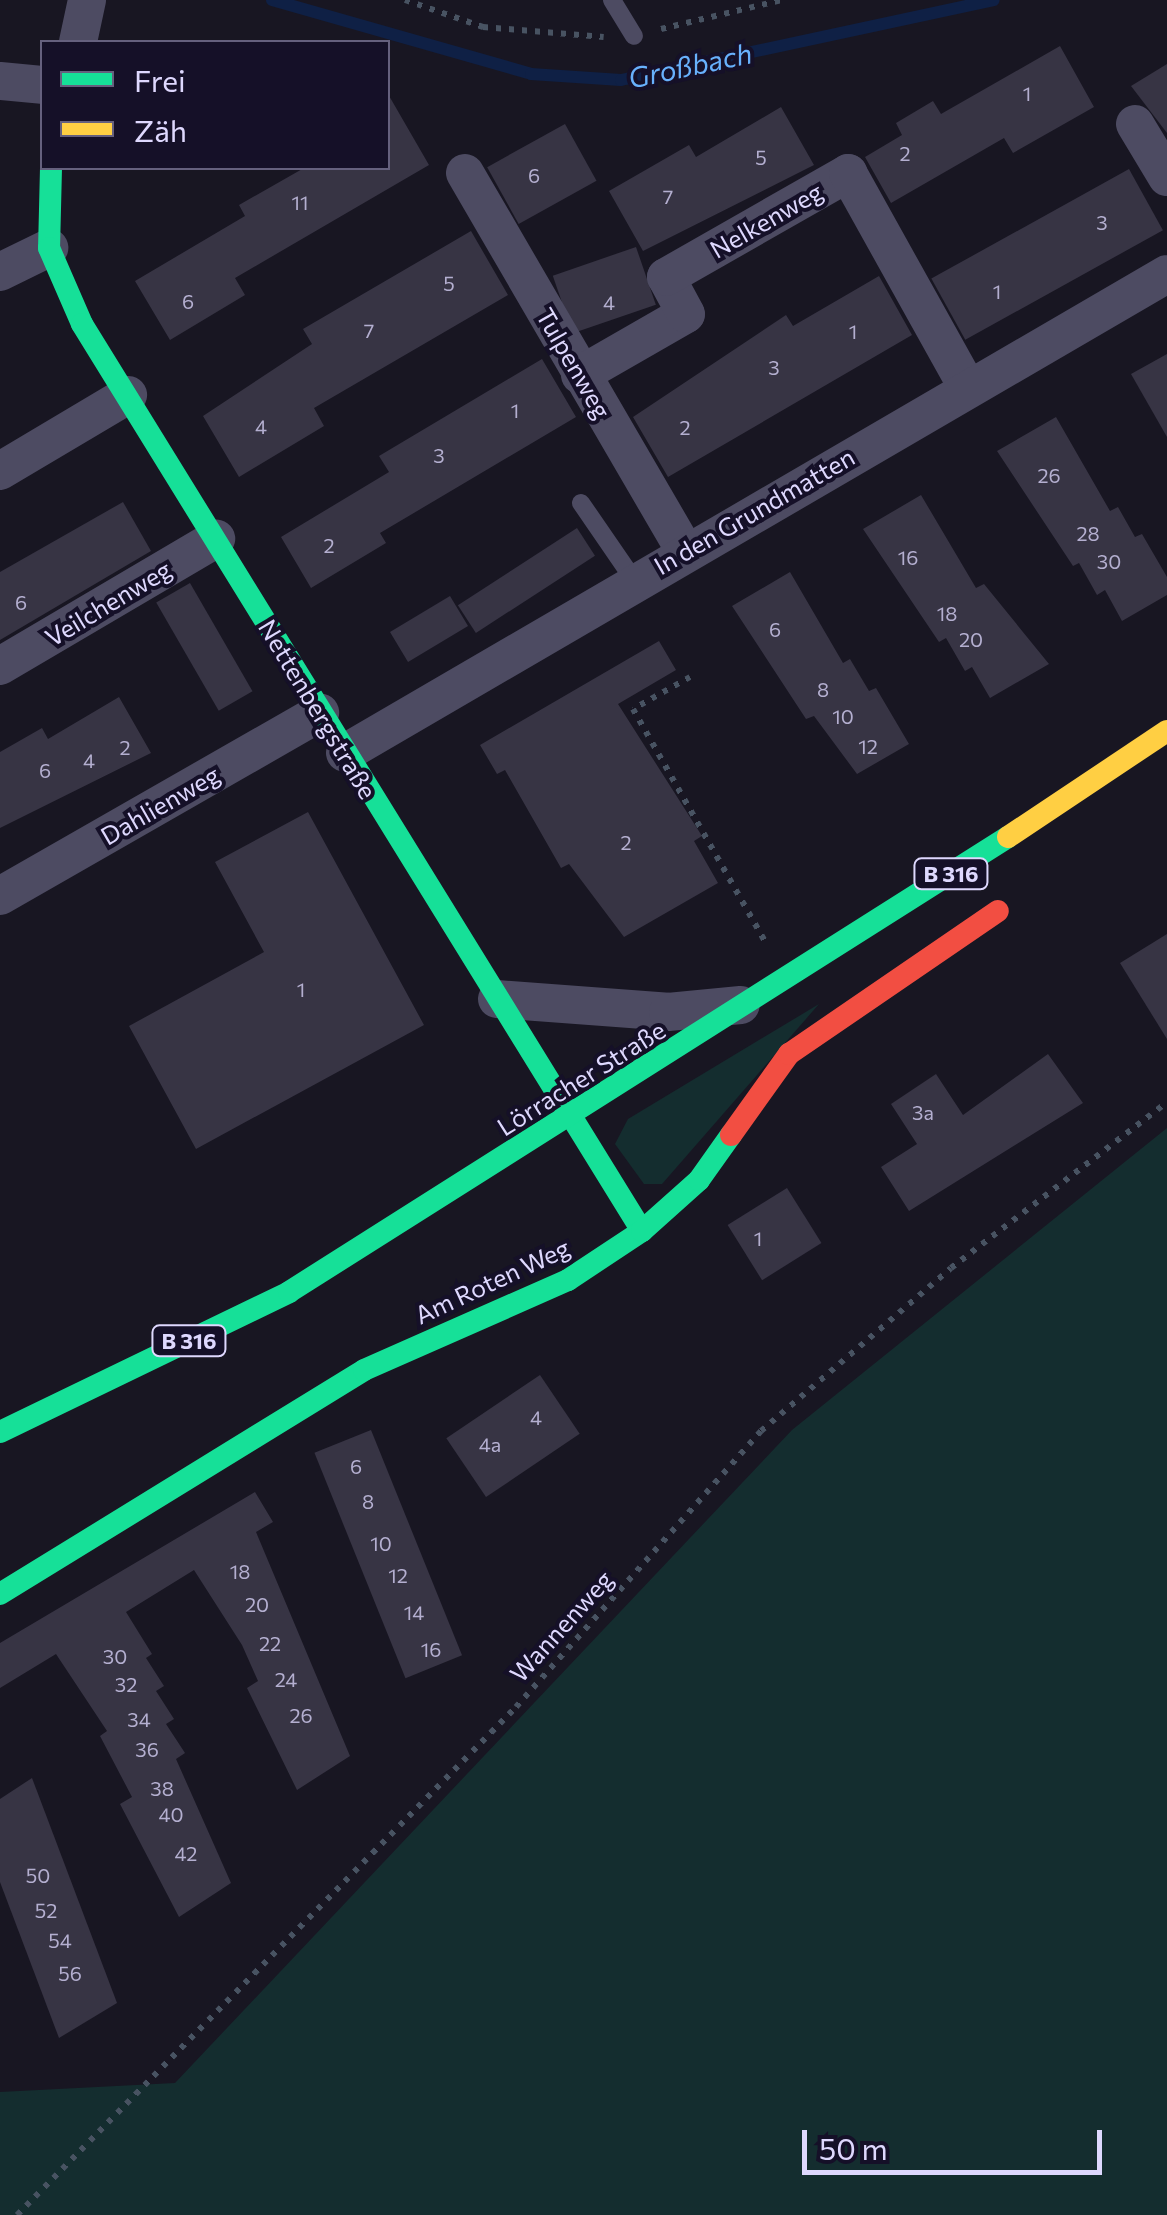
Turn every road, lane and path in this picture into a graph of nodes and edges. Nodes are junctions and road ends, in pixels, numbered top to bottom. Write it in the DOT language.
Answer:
graph roads {
  1 [pos="87,0"];
  2 [pos="612,0"];
  3 [pos="634,36"];
  4 [pos="78,40"];
  5 [pos="0,82"];
  6 [pos="40,85"];
  7 [pos="1135,124"];
  8 [pos="51,170"];
  9 [pos="464,174"];
  10 [pos="1167,177"];
  11 [pos="49,248"];
  12 [pos="0,272"];
  13 [pos="1167,274"];
  14 [pos="580,375"];
  15 [pos="967,387"];
  16 [pos="128,395"];
  17 [pos="0,471"];
  18 [pos="581,503"];
  19 [pos="216,539"];
  20 [pos="685,550"];
  21 [pos="634,580"];
  22 [pos="0,666"];
  23 [pos="690,677"];
  24 [pos="320,713"];
  25 [pos="1167,731"];
  26 [pos="345,753"];
  27 [pos="5,883"];
  28 [pos="998,911"];
  29 [pos="767,944"];
  30 [pos="497,999"];
  31 [pos="754,1003"];
  32 [pos="1167,1102"];
  33 [pos="569,1117"];
  34 [pos="642,1232"];
  35 [pos="0,1432"];
  36 [pos="0,1594"];
  37 [pos="18,2215"];
  1 -- 4 [label="street"];
  2 -- 3 [label="lane"];
  5 -- 6 [label="street"];
  7 -- 10 [label="street"];
  8 -- 11 [label="street, Nettenbergstraße"];
  9 -- 14 [label="street, Tulpenweg"];
  11 -- 12 [label="street"];
  11 -- 16 [label="street, Nettenbergstraße"];
  13 -- 15 [label="street, In den Grundmatten"];
  14 -- 15 [label="street, Nelkenweg"];
  14 -- 20 [label="street, Tulpenweg"];
  15 -- 20 [label="street, In den Grundmatten"];
  16 -- 17 [label="street"];
  16 -- 19 [label="street, Nettenbergstraße"];
  18 -- 21 [label="lane"];
  19 -- 22 [label="street, Veilchenweg"];
  19 -- 24 [label="street, Nettenbergstraße"];
  20 -- 21 [label="street, In den Grundmatten"];
  21 -- 26 [label="street, In den Grundmatten"];
  23 -- 29 [label="path"];
  24 -- 26 [label="street, Nettenbergstraße"];
  24 -- 27 [label="street, Dahlienweg"];
  25 -- 31 [label="street, Lörracher Straße / B 316"];
  26 -- 30 [label="street, Nettenbergstraße"];
  28 -- 34 [label="street, Am Roten Weg"];
  30 -- 31 [label="street"];
  30 -- 33 [label="street, Nettenbergstraße"];
  31 -- 33 [label="street, Lörracher Straße / B 316"];
  32 -- 37 [label="path, Wannenweg"];
  33 -- 34 [label="street, Nettenbergstraße"];
  33 -- 35 [label="street, Lörracher Straße / B 316"];
  34 -- 36 [label="street, Am Roten Weg"];
}
